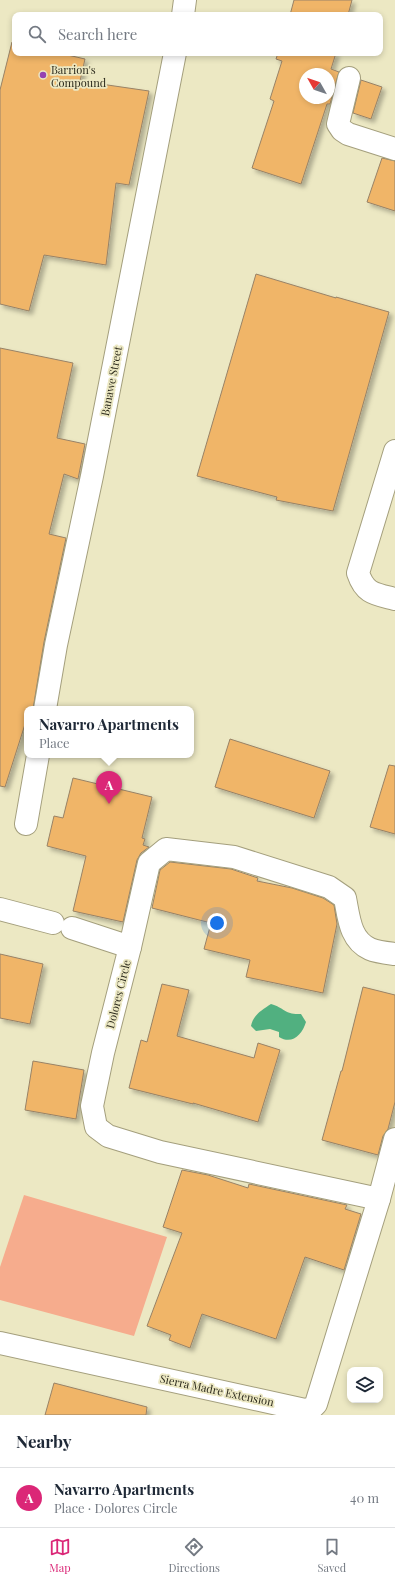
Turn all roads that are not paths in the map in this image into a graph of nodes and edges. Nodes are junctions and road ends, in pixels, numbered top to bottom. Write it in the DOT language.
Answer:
graph roads {
  1 [pos="185,0"];
  2 [pos="183,12"];
  3 [pos="174,56"];
  4 [pos="350,78"];
  5 [pos="395,149"];
  6 [pos="395,451"];
  7 [pos="395,599"];
  8 [pos="46,706"];
  9 [pos="37,758"];
  10 [pos="26,824"];
  11 [pos="0,909"];
  12 [pos="130,947"];
  13 [pos="395,954"];
  14 [pos="395,1139"];
  15 [pos="379,1199"];
  16 [pos="0,1343"];
  1 -- 2 [label="street"];
  3 -- 8 [label="street, Banawe Street"];
  4 -- 5 [label="street"];
  6 -- 7 [label="street"];
  9 -- 10 [label="street"];
  11 -- 12 [label="street"];
  12 -- 13 [label="street, Dolores Circle"];
  12 -- 15 [label="street, Dolores Circle"];
  14 -- 15 [label="street"];
  15 -- 16 [label="street, Sierra Madre Extension"];
}
